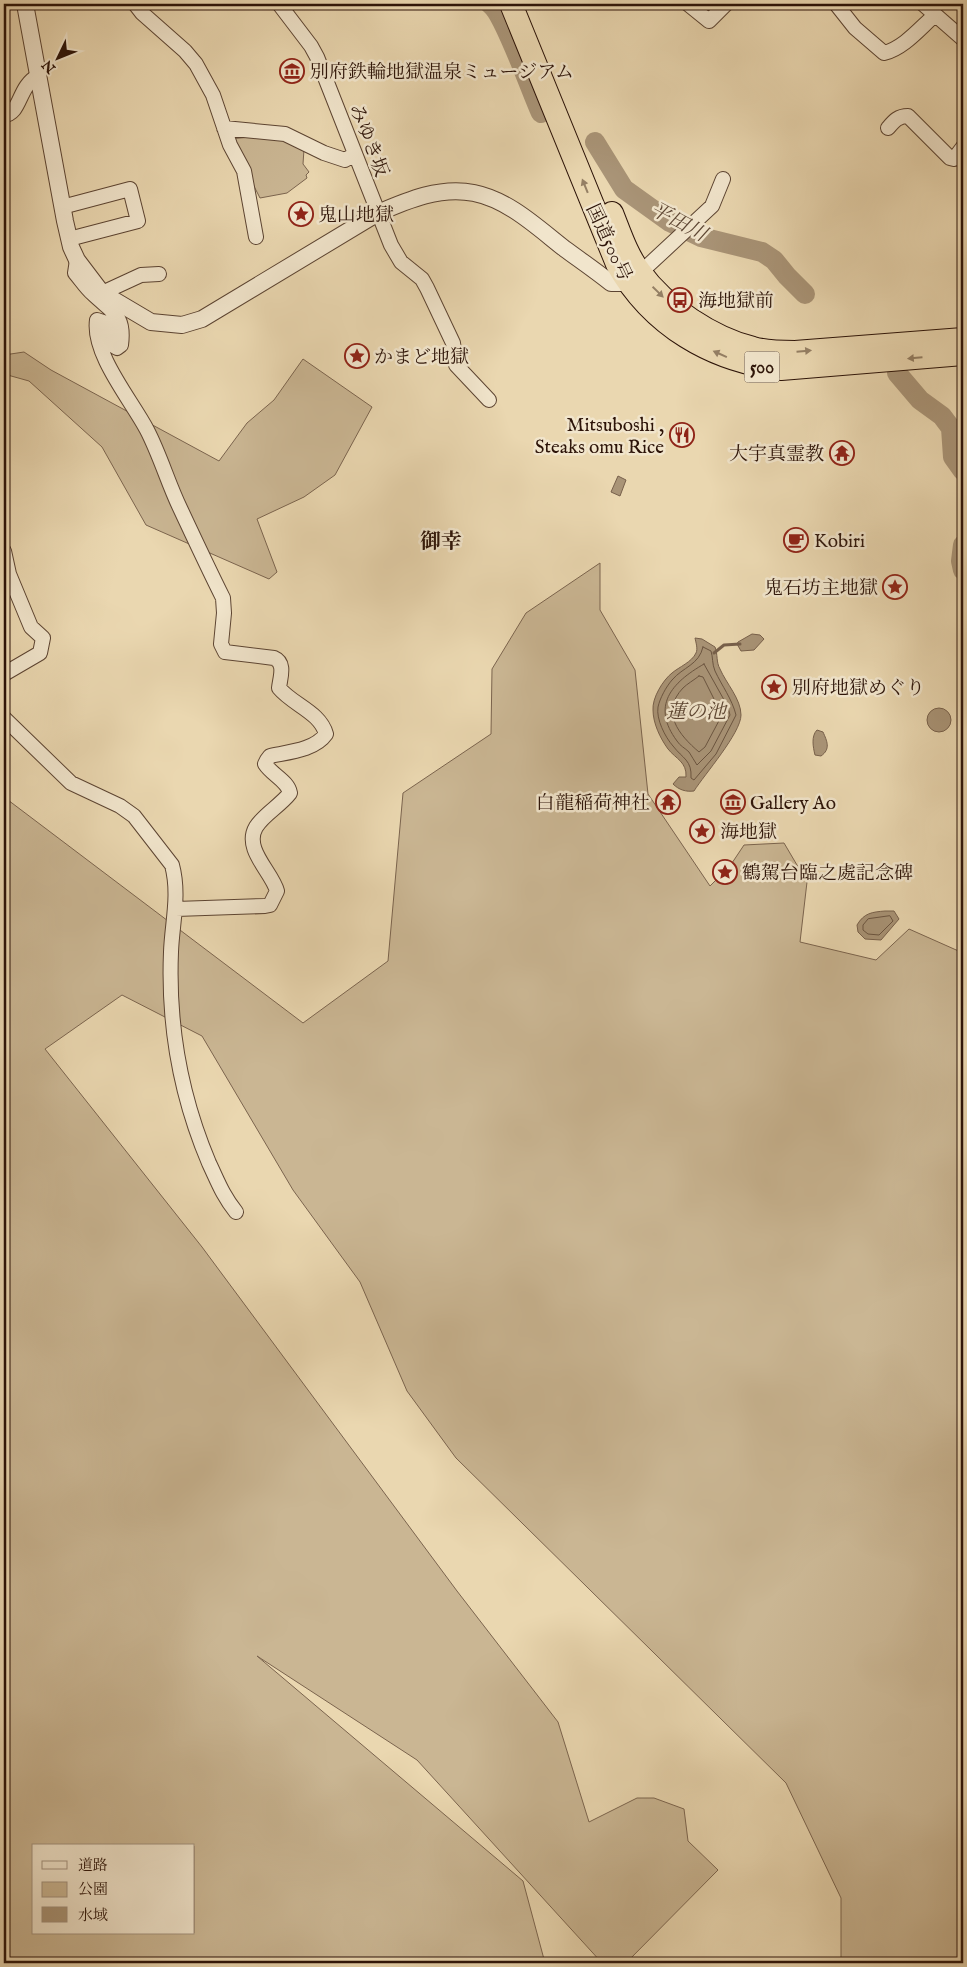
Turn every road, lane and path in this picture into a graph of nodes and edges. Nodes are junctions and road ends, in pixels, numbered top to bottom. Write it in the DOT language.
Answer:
graph roads {
  1 [pos="25,4"];
  2 [pos="135,4"];
  3 [pos="279,4"];
  4 [pos="511,4"];
  5 [pos="527,4"];
  6 [pos="688,4"];
  7 [pos="726,4"];
  8 [pos="836,4"];
  9 [pos="923,4"];
  10 [pos="935,15"];
  11 [pos="963,39"];
  12 [pos="38,76"];
  13 [pos="4,115"];
  14 [pos="224,128"];
  15 [pos="888,128"];
  16 [pos="963,147"];
  17 [pos="355,154"];
  18 [pos="723,179"];
  19 [pos="62,207"];
  20 [pos="378,213"];
  21 [pos="256,237"];
  22 [pos="69,239"];
  23 [pos="77,260"];
  24 [pos="159,274"];
  25 [pos="626,280"];
  26 [pos="102,293"];
  27 [pos="963,339"];
  28 [pos="963,354"];
  29 [pos="489,400"];
  30 [pos="4,550"];
  31 [pos="4,674"];
  32 [pos="4,718"];
  33 [pos="176,908"];
  34 [pos="236,1212"];
  1 -- 12 [label="street"];
  2 -- 14 [label="street"];
  3 -- 17 [label="street, みゆき坂"];
  25 -- 4 [label="highway, 国道500号 / 500, one-way"];
  5 -- 25 [label="highway, 国道500号 / 500"];
  6 -- 7 [label="street"];
  8 -- 10 [label="street"];
  9 -- 10 [label="street"];
  10 -- 11 [label="street"];
  12 -- 13 [label="street"];
  12 -- 19 [label="street"];
  14 -- 17 [label="street"];
  14 -- 21 [label="street"];
  15 -- 16 [label="street"];
  17 -- 20 [label="street, みゆき坂"];
  18 -- 25 [label="street"];
  19 -- 22 [label="street"];
  19 -- 22 [label="street"];
  20 -- 25 [label="street"];
  20 -- 26 [label="street"];
  20 -- 29 [label="street, みゆき坂"];
  22 -- 23 [label="street"];
  23 -- 26 [label="street"];
  23 -- 33 [label="street"];
  24 -- 26 [label="street"];
  25 -- 27 [label="highway, 国道500号 / 500, one-way"];
  28 -- 25 [label="highway, 国道500号 / 500, one-way"];
  30 -- 31 [label="street"];
  32 -- 33 [label="street"];
  33 -- 34 [label="street"];
}
